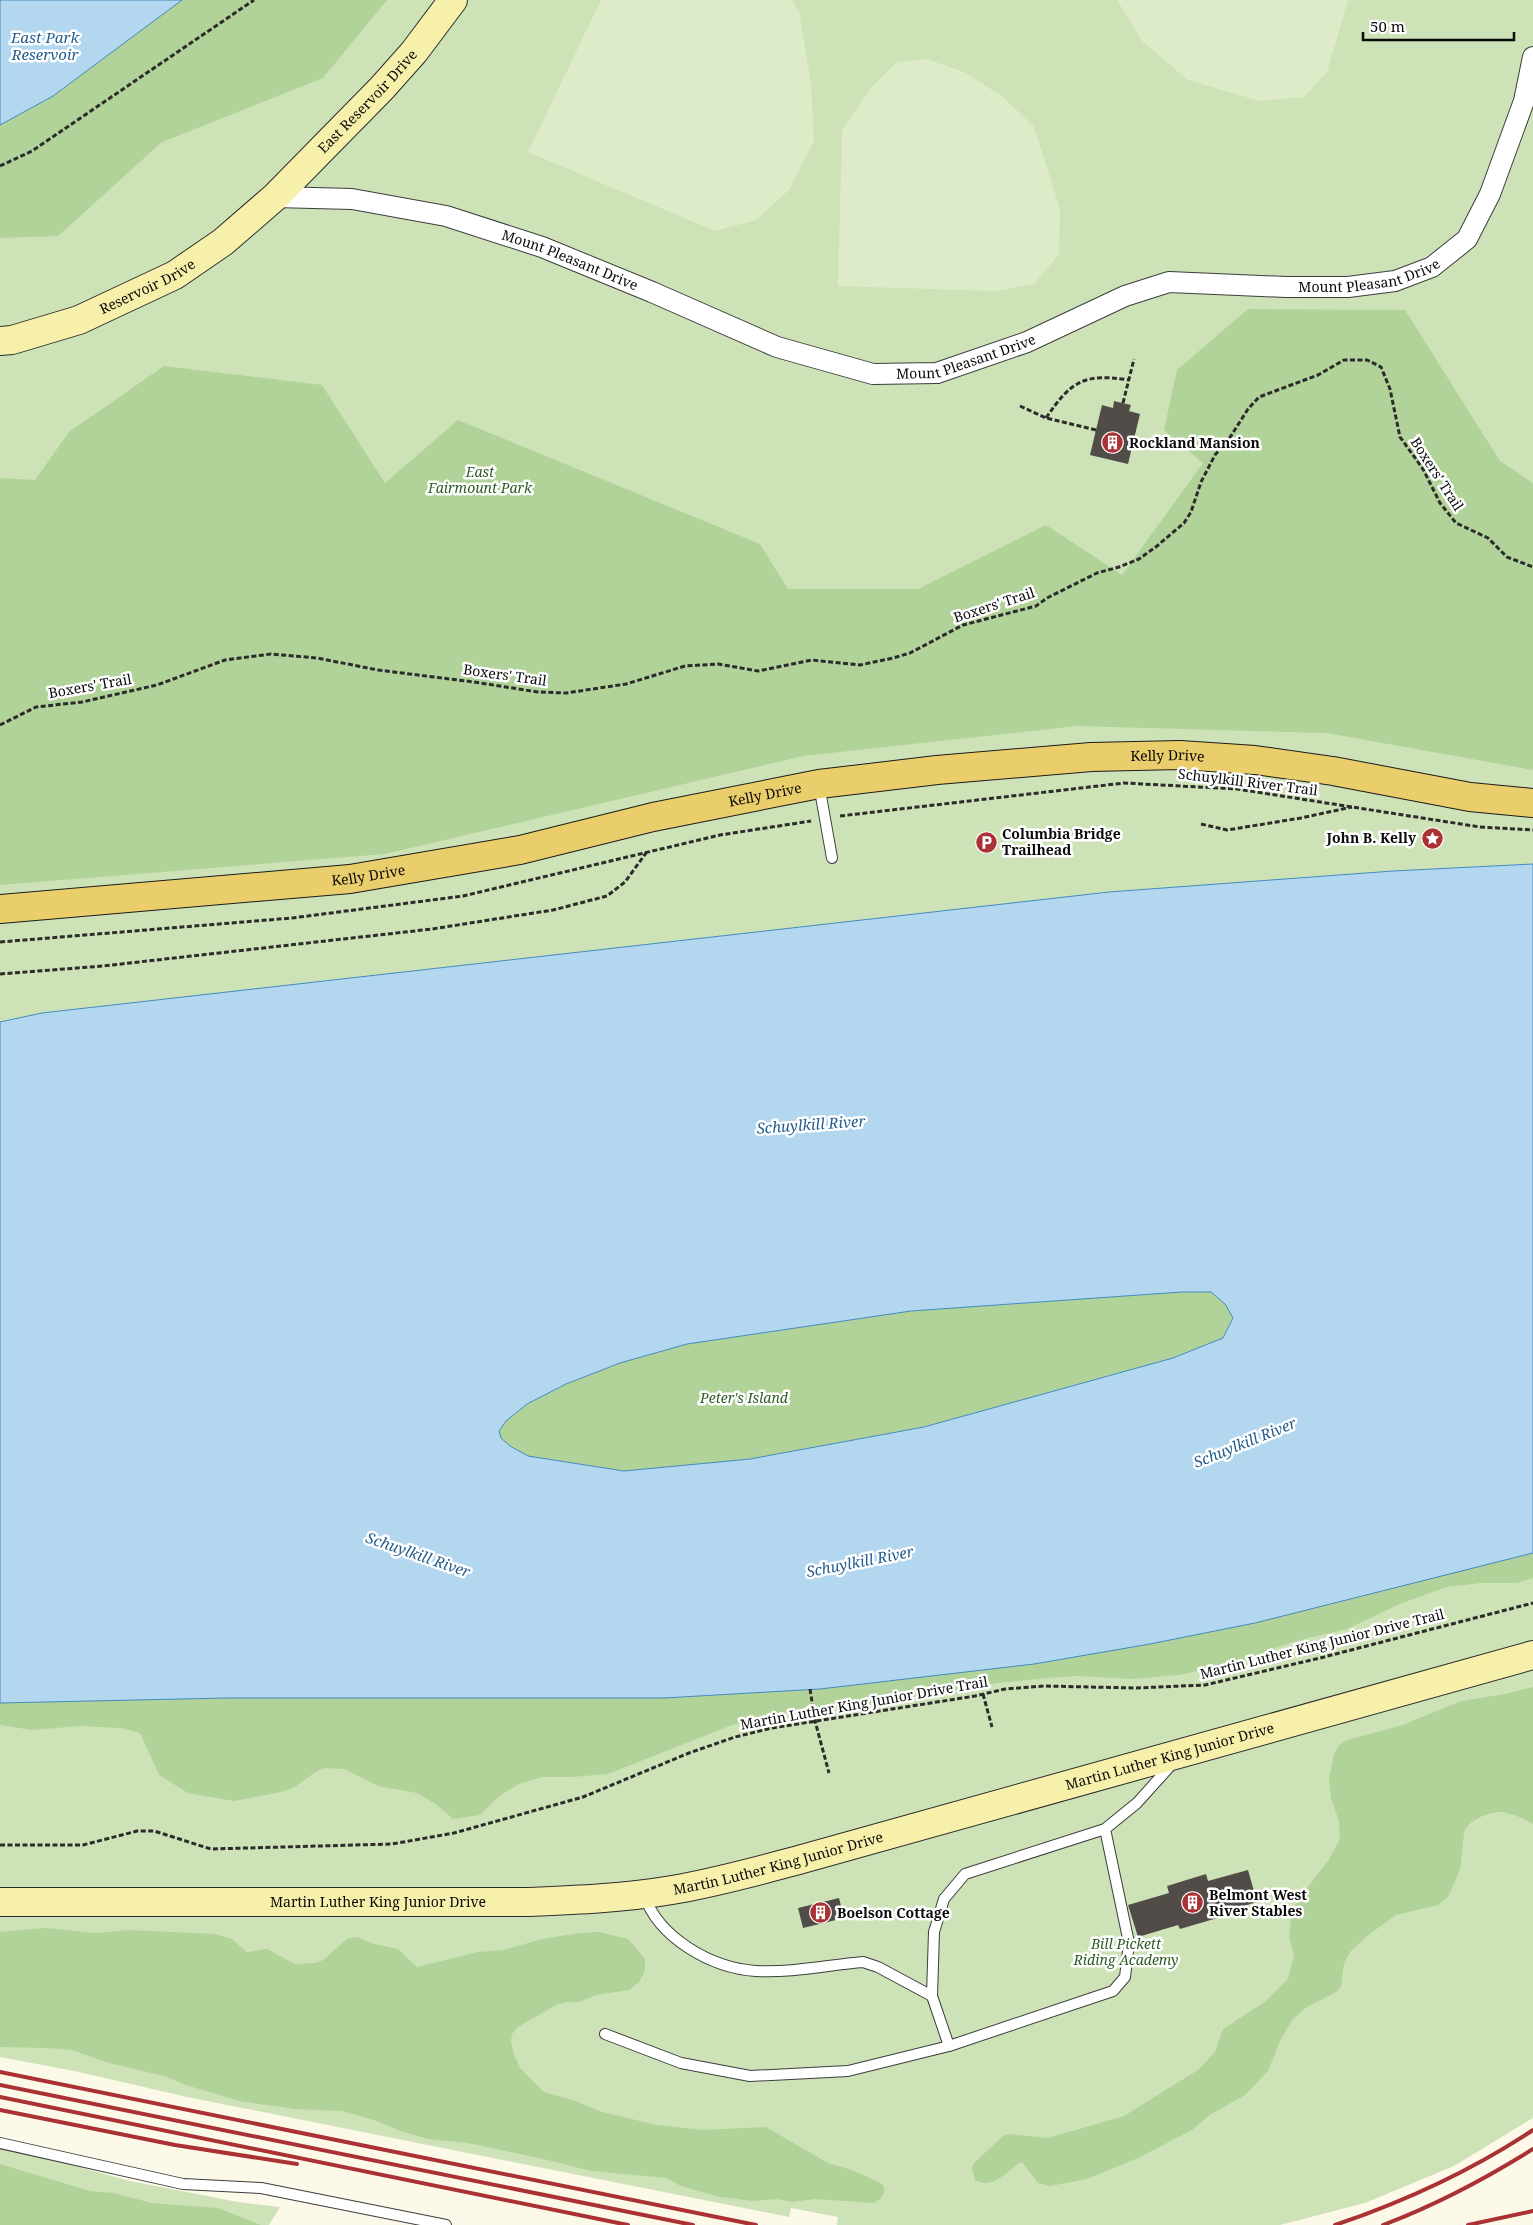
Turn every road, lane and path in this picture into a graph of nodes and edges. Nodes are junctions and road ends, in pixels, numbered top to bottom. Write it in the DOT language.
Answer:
graph roads {
  1 [pos="254,0"];
  2 [pos="453,0"];
  3 [pos="1533,58"];
  4 [pos="0,166"];
  5 [pos="275,197"];
  6 [pos="0,341"];
  7 [pos="1134,358"];
  8 [pos="1129,380"];
  9 [pos="1123,403"];
  10 [pos="1020,406"];
  11 [pos="1046,418"];
  12 [pos="1096,430"];
  13 [pos="1533,567"];
  14 [pos="0,725"];
  15 [pos="819,784"];
  16 [pos="1533,804"];
  17 [pos="1355,807"];
  18 [pos="840,816"];
  19 [pos="1202,824"];
  20 [pos="1533,830"];
  21 [pos="647,852"];
  22 [pos="832,858"];
  23 [pos="0,909"];
  24 [pos="0,974"];
  25 [pos="1533,1603"];
  26 [pos="1533,1655"];
  27 [pos="810,1689"];
  28 [pos="983,1694"];
  29 [pos="815,1721"];
  30 [pos="992,1727"];
  31 [pos="1183,1753"];
  32 [pos="829,1773"];
  33 [pos="1105,1829"];
  34 [pos="0,1845"];
  35 [pos="643,1894"];
  36 [pos="0,1902"];
  37 [pos="932,1996"];
  38 [pos="605,2034"];
  39 [pos="950,2046"];
  40 [pos="0,2143"];
  41 [pos="446,2225"];
  1 -- 4 [label="path"];
  2 -- 5 [label="main road, East Reservoir Drive"];
  3 -- 5 [label="street, Mount Pleasant Drive"];
  5 -- 6 [label="main road, Reservoir Drive"];
  7 -- 8 [label="path"];
  8 -- 9 [label="path"];
  8 -- 11 [label="path"];
  10 -- 11 [label="path"];
  11 -- 12 [label="path"];
  13 -- 14 [label="path, Boxers' Trail"];
  15 -- 16 [label="main road, Kelly Drive"];
  15 -- 22 [label="lane"];
  15 -- 23 [label="main road, Kelly Drive"];
  17 -- 18 [label="path, Schuylkill River Trail"];
  17 -- 19 [label="path"];
  17 -- 20 [label="path, Schuylkill River Trail"];
  21 -- 24 [label="path"];
  25 -- 28 [label="path, Martin Luther King Junior Drive Trail"];
  26 -- 31 [label="main road, Martin Luther King Junior Drive"];
  27 -- 29 [label="path"];
  28 -- 29 [label="path, Martin Luther King Junior Drive Trail"];
  28 -- 30 [label="path"];
  29 -- 32 [label="path"];
  29 -- 34 [label="path, Martin Luther King Junior Drive Trail"];
  31 -- 33 [label="lane"];
  31 -- 35 [label="main road, Martin Luther King Junior Drive"];
  33 -- 37 [label="lane"];
  33 -- 39 [label="lane"];
  35 -- 36 [label="main road, Martin Luther King Junior Drive"];
  35 -- 37 [label="lane"];
  37 -- 39 [label="lane"];
  38 -- 39 [label="lane"];
  40 -- 41 [label="lane"];
}
